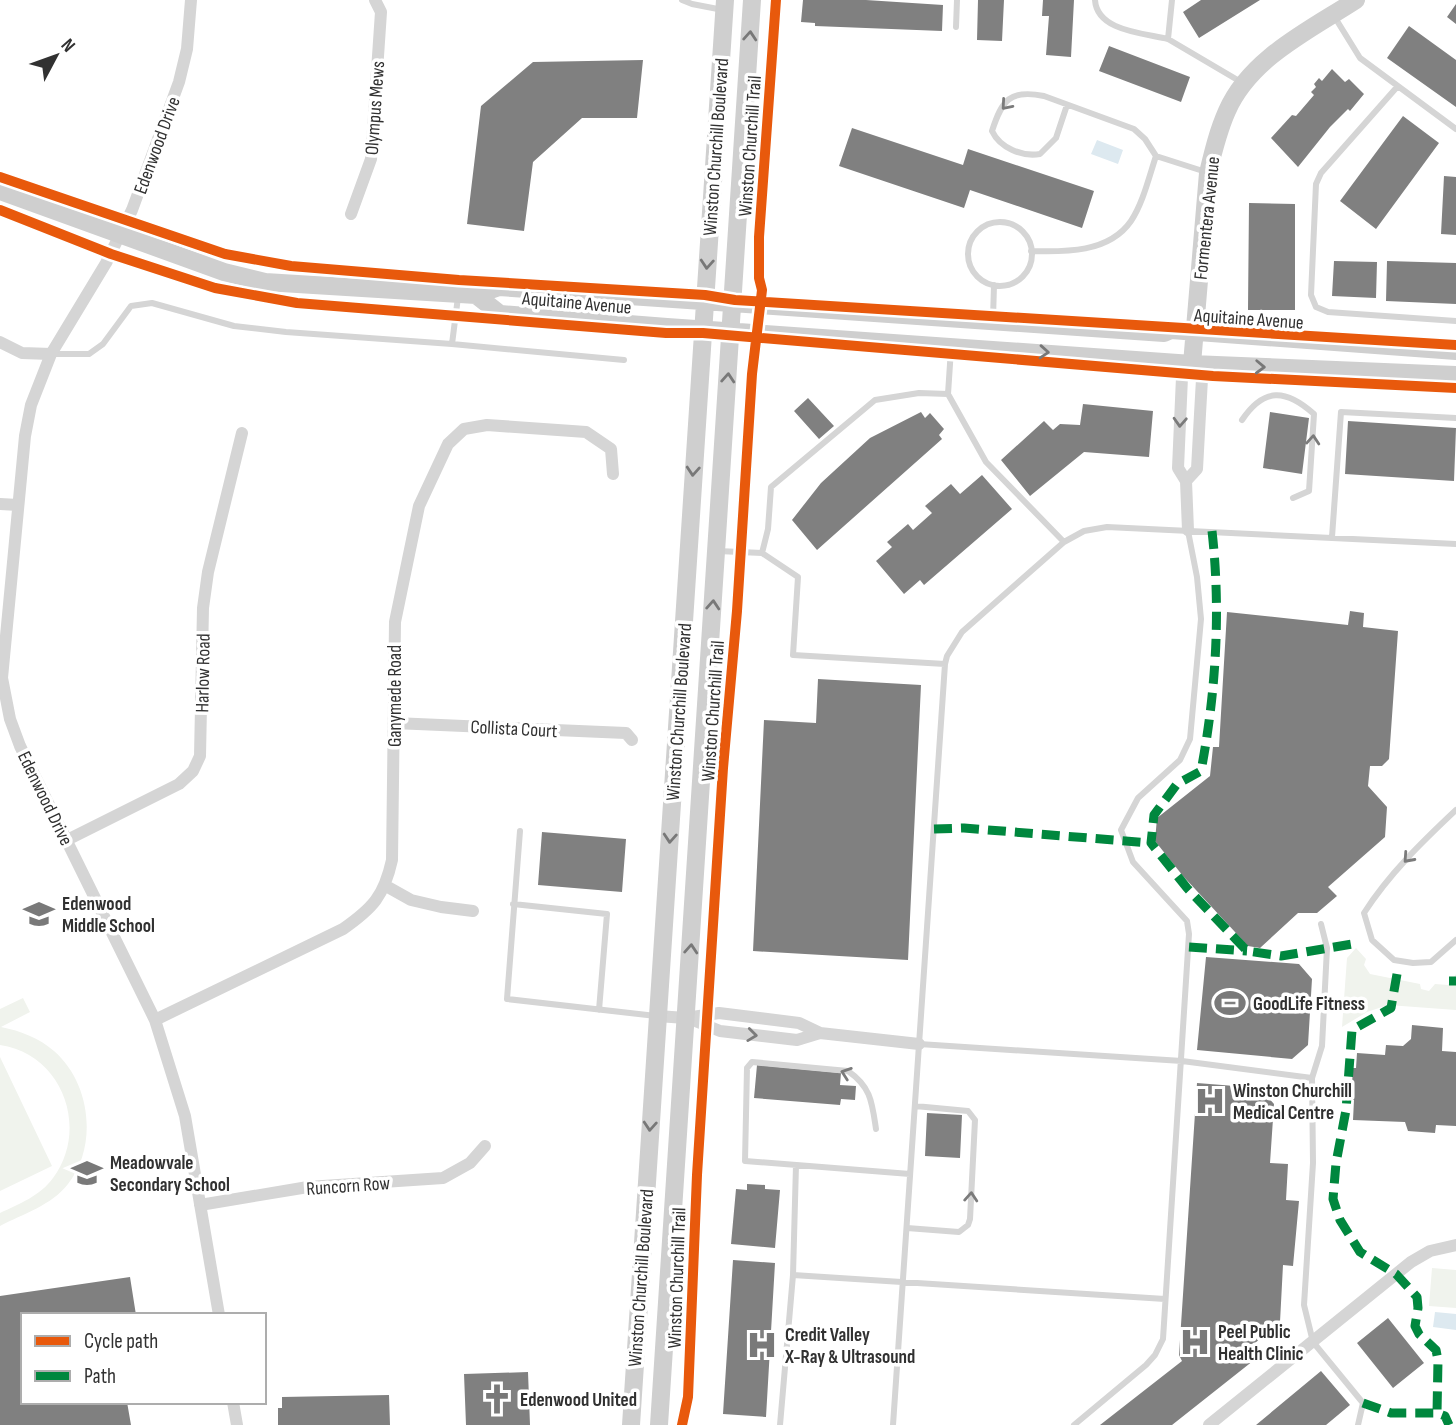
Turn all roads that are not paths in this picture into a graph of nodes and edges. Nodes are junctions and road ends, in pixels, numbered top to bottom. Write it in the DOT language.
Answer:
graph roads {
  1 [pos="191,0"];
  2 [pos="375,0"];
  3 [pos="682,0"];
  4 [pos="752,0"];
  5 [pos="957,0"];
  6 [pos="1095,0"];
  7 [pos="1172,0"];
  8 [pos="1356,0"];
  9 [pos="725,5"];
  10 [pos="1333,15"];
  11 [pos="956,27"];
  12 [pos="1168,39"];
  13 [pos="1245,85"];
  14 [pos="1397,87"];
  15 [pos="1067,106"];
  16 [pos="1456,129"];
  17 [pos="1156,156"];
  18 [pos="1208,173"];
  19 [pos="0,191"];
  20 [pos="351,214"];
  21 [pos="120,235"];
  22 [pos="1031,251"];
  23 [pos="994,285"];
  24 [pos="467,295"];
  25 [pos="705,303"];
  26 [pos="732,304"];
  27 [pos="993,321"];
  28 [pos="1456,321"];
  29 [pos="703,330"];
  30 [pos="731,332"];
  31 [pos="1194,332"];
  32 [pos="0,342"];
  33 [pos="452,344"];
  34 [pos="951,346"];
  35 [pos="1456,351"];
  36 [pos="51,354"];
  37 [pos="624,359"];
  38 [pos="1192,364"];
  39 [pos="1456,375"];
  40 [pos="948,394"];
  41 [pos="1456,418"];
  42 [pos="1242,420"];
  43 [pos="242,433"];
  44 [pos="613,474"];
  45 [pos="1186,481"];
  46 [pos="1293,498"];
  47 [pos="0,504"];
  48 [pos="18,505"];
  49 [pos="1188,530"];
  50 [pos="1332,537"];
  51 [pos="1064,542"];
  52 [pos="1456,544"];
  53 [pos="717,551"];
  54 [pos="762,552"];
  55 [pos="945,664"];
  56 [pos="1,678"];
  57 [pos="394,723"];
  58 [pos="632,740"];
  59 [pos="1456,810"];
  60 [pos="520,831"];
  61 [pos="67,841"];
  62 [pos="386,886"];
  63 [pos="513,904"];
  64 [pos="473,911"];
  65 [pos="1321,924"];
  66 [pos="1456,940"];
  67 [pos="599,1010"];
  68 [pos="657,1016"];
  69 [pos="687,1018"];
  70 [pos="155,1020"];
  71 [pos="919,1044"];
  72 [pos="1182,1061"];
  73 [pos="1312,1078"];
  74 [pos="915,1106"];
  75 [pos="876,1129"];
  76 [pos="485,1146"];
  77 [pos="796,1165"];
  78 [pos="910,1174"];
  79 [pos="200,1205"];
  80 [pos="907,1228"];
  81 [pos="1456,1245"];
  82 [pos="793,1275"];
  83 [pos="903,1282"];
  84 [pos="1165,1299"];
  85 [pos="219,1313"];
  86 [pos="1313,1342"];
  87 [pos="233,1404"];
  88 [pos="237,1425"];
  89 [pos="631,1425"];
  90 [pos="659,1425"];
  91 [pos="780,1425"];
  92 [pos="893,1425"];
  93 [pos="1074,1425"];
  94 [pos="1209,1425"];
  95 [pos="1358,1425"];
  1 -- 21 [label="street, Edenwood Drive"];
  2 -- 20 [label="street, Olympus Mews"];
  3 -- 9 [label="lane"];
  26 -- 4 [label="street, Winston Churchill Boulevard, one-way"];
  5 -- 11 [label="lane"];
  6 -- 12 [label="lane"];
  7 -- 12 [label="lane"];
  8 -- 10 [label="street, Formentera Avenue"];
  9 -- 25 [label="street, Winston Churchill Boulevard, one-way"];
  10 -- 13 [label="street, Formentera Avenue"];
  10 -- 14 [label="lane"];
  12 -- 13 [label="lane"];
  13 -- 18 [label="street, Formentera Avenue"];
  14 -- 16 [label="lane"];
  14 -- 28 [label="lane"];
  15 -- 15 [label="lane, one-way"];
  15 -- 17 [label="lane"];
  17 -- 18 [label="lane"];
  17 -- 22 [label="lane"];
  18 -- 31 [label="street, Formentera Avenue"];
  19 -- 21 [label="street, Aquitaine Avenue"];
  21 -- 24 [label="street, Aquitaine Avenue"];
  21 -- 36 [label="street, Edenwood Drive"];
  22 -- 23 [label="lane"];
  22 -- 23 [label="lane"];
  23 -- 27 [label="lane"];
  24 -- 25 [label="street, Aquitaine Avenue"];
  24 -- 29 [label="street, Aquitaine Avenue"];
  24 -- 33 [label="lane"];
  25 -- 26 [label="street, Aquitaine Avenue"];
  25 -- 29 [label="street, Winston Churchill Boulevard"];
  26 -- 27 [label="street, Aquitaine Avenue"];
  26 -- 30 [label="street, Winston Churchill Boulevard"];
  27 -- 31 [label="street, Aquitaine Avenue"];
  29 -- 30 [label="street, Aquitaine Avenue"];
  29 -- 68 [label="street, Winston Churchill Boulevard, one-way"];
  30 -- 34 [label="street, Aquitaine Avenue"];
  53 -- 30 [label="street, Winston Churchill Boulevard, one-way"];
  31 -- 35 [label="street, Aquitaine Avenue"];
  31 -- 38 [label="street, Formentera Avenue"];
  32 -- 36 [label="street"];
  33 -- 36 [label="lane"];
  33 -- 37 [label="lane"];
  34 -- 38 [label="street, Aquitaine Avenue, one-way"];
  34 -- 40 [label="lane"];
  36 -- 48 [label="street, Edenwood Drive"];
  38 -- 39 [label="street, Aquitaine Avenue, one-way"];
  38 -- 45 [label="street, one-way"];
  38 -- 45 [label="street"];
  40 -- 51 [label="lane"];
  40 -- 54 [label="lane"];
  41 -- 50 [label="lane"];
  46 -- 42 [label="lane, one-way"];
  43 -- 61 [label="street, Harlow Road"];
  44 -- 57 [label="street, Ganymede Road"];
  45 -- 49 [label="street"];
  47 -- 48 [label="street"];
  48 -- 56 [label="street, Edenwood Drive"];
  49 -- 50 [label="lane"];
  49 -- 51 [label="lane"];
  49 -- 72 [label="lane"];
  50 -- 52 [label="lane"];
  51 -- 55 [label="lane"];
  53 -- 54 [label="lane"];
  69 -- 53 [label="street, Winston Churchill Boulevard, one-way"];
  54 -- 55 [label="lane"];
  55 -- 71 [label="lane"];
  56 -- 61 [label="street, Edenwood Drive"];
  57 -- 58 [label="street, Collista Court"];
  57 -- 62 [label="street, Ganymede Road"];
  59 -- 66 [label="lane, one-way"];
  60 -- 63 [label="lane"];
  61 -- 70 [label="street, Edenwood Drive"];
  62 -- 64 [label="street"];
  62 -- 70 [label="street, Ganymede Road"];
  63 -- 67 [label="lane"];
  63 -- 67 [label="lane"];
  65 -- 73 [label="lane"];
  67 -- 68 [label="lane"];
  68 -- 69 [label="street"];
  68 -- 89 [label="street, Winston Churchill Boulevard, one-way"];
  69 -- 71 [label="street"];
  69 -- 90 [label="street, Winston Churchill Boulevard"];
  70 -- 79 [label="street, Edenwood Drive"];
  71 -- 72 [label="lane"];
  71 -- 74 [label="lane"];
  72 -- 73 [label="lane"];
  72 -- 84 [label="lane"];
  73 -- 86 [label="lane"];
  74 -- 78 [label="lane"];
  80 -- 74 [label="lane, one-way"];
  75 -- 77 [label="lane, one-way"];
  76 -- 79 [label="street, Runcorn Row"];
  77 -- 78 [label="lane"];
  77 -- 82 [label="lane"];
  78 -- 80 [label="lane"];
  79 -- 85 [label="street, Edenwood Drive"];
  80 -- 83 [label="lane"];
  81 -- 86 [label="street"];
  82 -- 83 [label="lane"];
  82 -- 91 [label="lane"];
  83 -- 84 [label="lane"];
  83 -- 92 [label="lane"];
  84 -- 93 [label="lane"];
  86 -- 94 [label="street"];
  86 -- 95 [label="lane"];
  87 -- 88 [label="street"];
}
